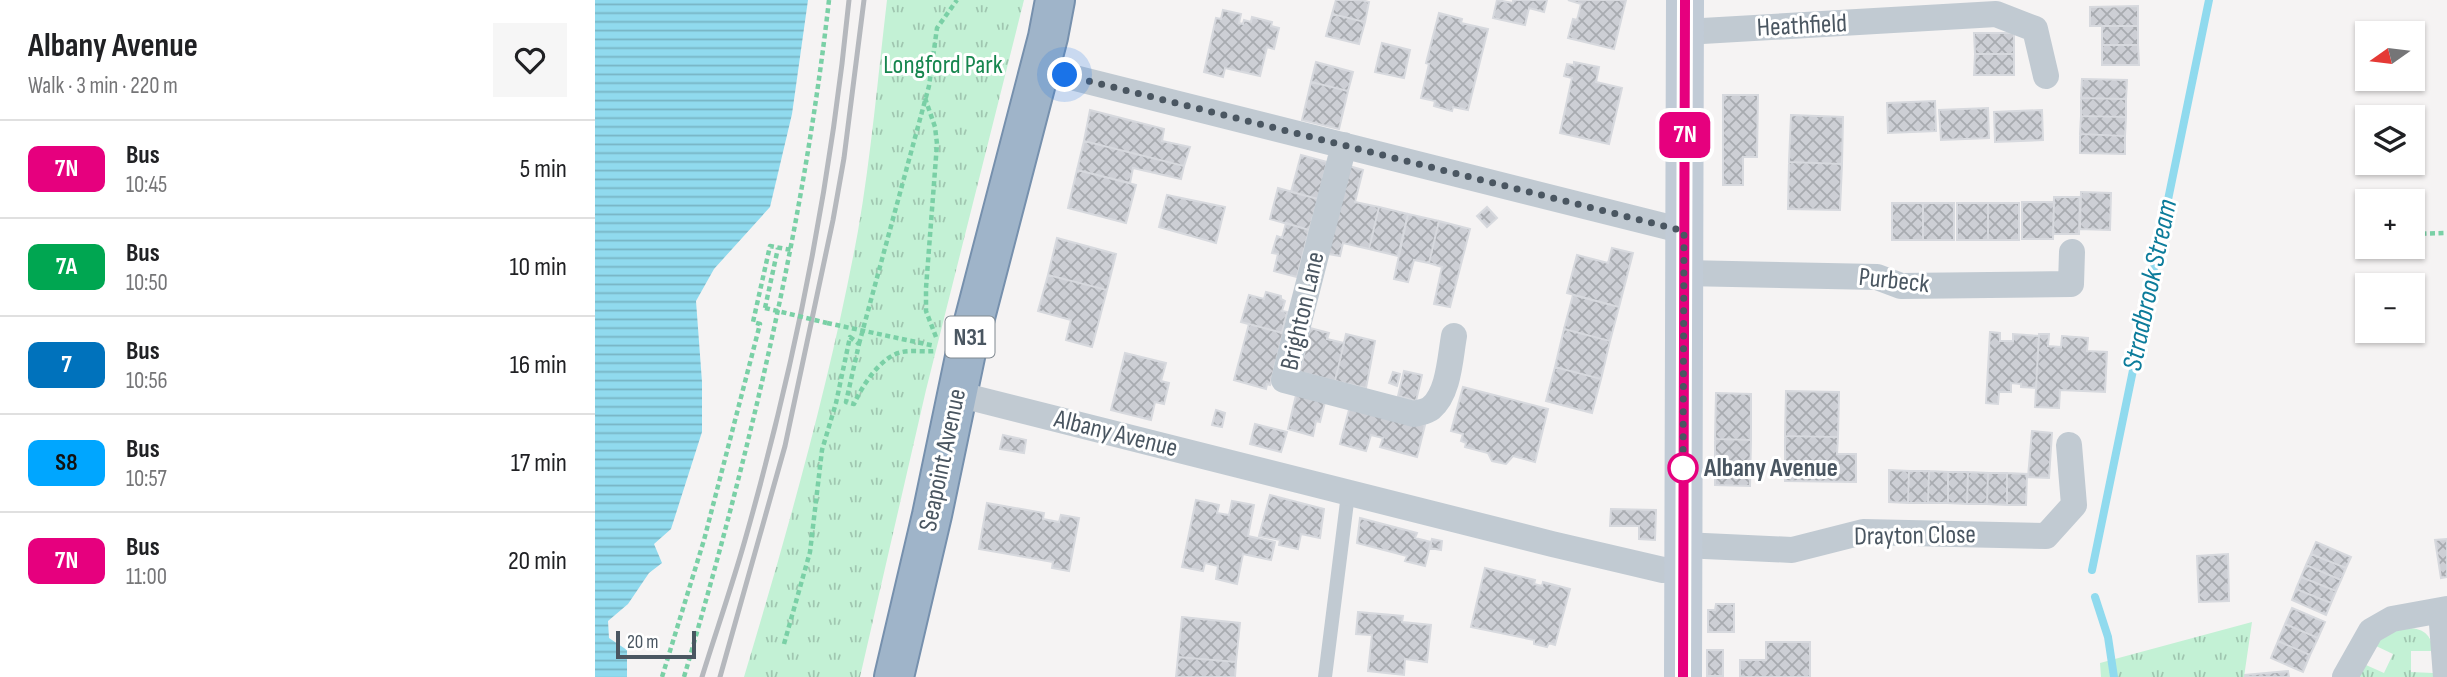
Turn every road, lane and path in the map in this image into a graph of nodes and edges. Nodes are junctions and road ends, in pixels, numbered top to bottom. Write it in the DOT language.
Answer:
graph roads {
  1 [pos="829,0"];
  2 [pos="957,0"];
  3 [pos="1055,0"];
  4 [pos="1685,16"];
  5 [pos="1039,69"];
  6 [pos="2046,76"];
  7 [pos="925,97"];
  8 [pos="1343,145"];
  9 [pos="1684,231"];
  10 [pos="2447,233"];
  11 [pos="2425,234"];
  12 [pos="778,248"];
  13 [pos="792,250"];
  14 [pos="2072,252"];
  15 [pos="1684,273"];
  16 [pos="863,330"];
  17 [pos="1454,336"];
  18 [pos="943,342"];
  19 [pos="859,344"];
  20 [pos="923,344"];
  21 [pos="940,350"];
  22 [pos="957,394"];
  23 [pos="2069,444"];
  24 [pos="1348,494"];
  25 [pos="1683,557"];
  26 [pos="2444,610"];
  27 [pos="785,644"];
  28 [pos="662,677"];
  29 [pos="684,677"];
  30 [pos="894,677"];
  31 [pos="1325,677"];
  32 [pos="1683,677"];
  33 [pos="2345,677"];
  34 [pos="2446,677"];
  1 -- 13 [label="path"];
  2 -- 7 [label="path"];
  3 -- 5 [label="highway, Seapoint Avenue / N31"];
  4 -- 6 [label="street, Heathfield"];
  4 -- 9 [label="main road"];
  5 -- 8 [label="street"];
  5 -- 22 [label="highway, Seapoint Avenue / N31"];
  7 -- 16 [label="path"];
  7 -- 18 [label="path"];
  8 -- 9 [label="street"];
  8 -- 17 [label="street, Brighton Lane"];
  9 -- 15 [label="main road"];
  10 -- 11 [label="path"];
  12 -- 13 [label="path"];
  12 -- 16 [label="path, bridge"];
  12 -- 28 [label="path"];
  13 -- 29 [label="path"];
  14 -- 15 [label="street, Purbeck"];
  15 -- 25 [label="main road"];
  16 -- 19 [label="path"];
  16 -- 20 [label="path"];
  19 -- 21 [label="path"];
  19 -- 27 [label="path"];
  22 -- 24 [label="street, Albany Avenue"];
  22 -- 30 [label="highway, Seapoint Avenue / N31"];
  23 -- 25 [label="street, Drayton Close"];
  24 -- 25 [label="street, Albany Avenue"];
  24 -- 31 [label="lane"];
  25 -- 32 [label="main road"];
  26 -- 33 [label="street"];
  26 -- 34 [label="street"];
}
